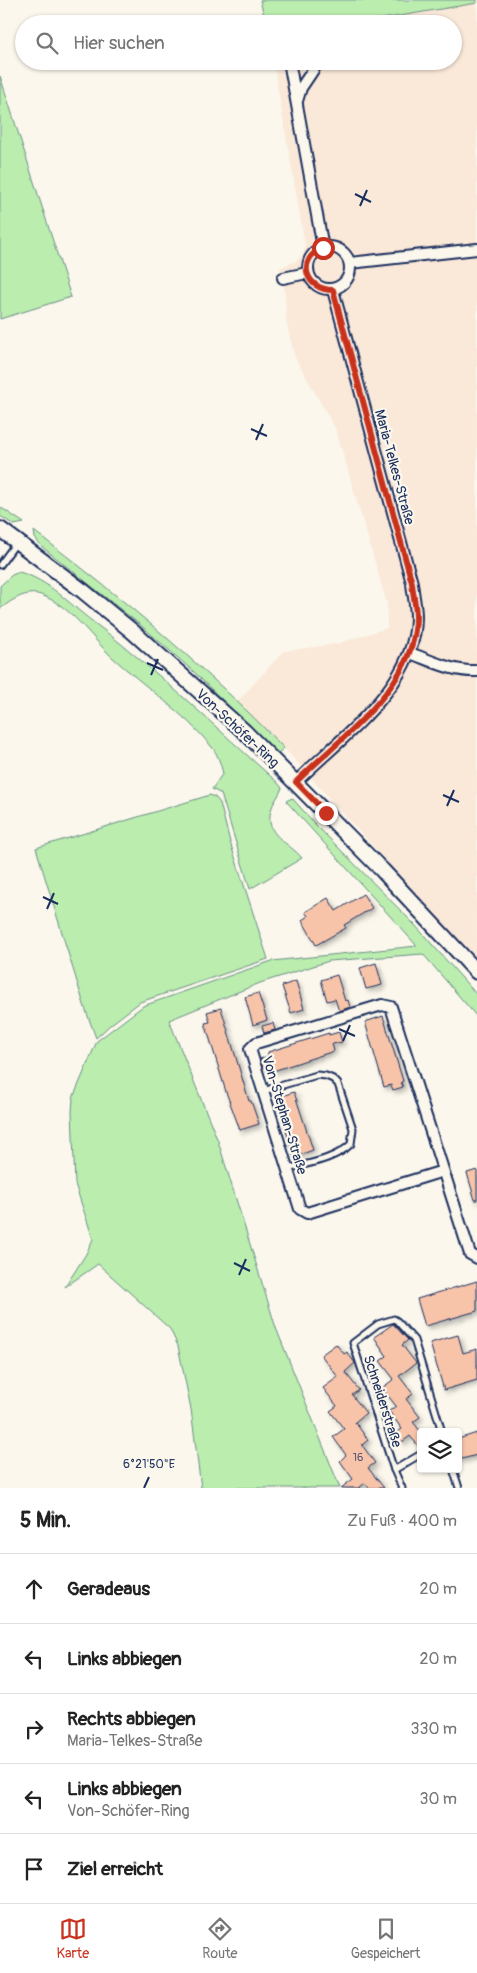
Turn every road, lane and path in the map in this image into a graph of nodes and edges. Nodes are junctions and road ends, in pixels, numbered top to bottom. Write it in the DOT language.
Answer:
graph roads {
  1 [pos="291,70"];
  2 [pos="313,70"];
  3 [pos="297,102"];
  4 [pos="323,248"];
  5 [pos="477,249"];
  6 [pos="350,263"];
  7 [pos="307,272"];
  8 [pos="283,278"];
  9 [pos="333,290"];
  10 [pos="0,529"];
  11 [pos="18,541"];
  12 [pos="0,565"];
  13 [pos="410,653"];
  14 [pos="477,671"];
  15 [pos="296,782"];
  16 [pos="477,972"];
  17 [pos="262,1092"];
  18 [pos="287,1169"];
  19 [pos="443,1171"];
  20 [pos="477,1258"];
  21 [pos="441,1428"];
  22 [pos="417,1456"];
  23 [pos="394,1470"];
  24 [pos="454,1473"];
  25 [pos="402,1488"];
  26 [pos="459,1488"];
  1 -- 3 [label="street"];
  2 -- 3 [label="street"];
  3 -- 4 [label="street"];
  4 -- 6 [label="street"];
  4 -- 7 [label="street"];
  5 -- 6 [label="street"];
  6 -- 9 [label="street"];
  7 -- 8 [label="street"];
  7 -- 9 [label="street"];
  9 -- 13 [label="street, Maria-Telkes-Straße"];
  10 -- 11 [label="main road, Von-Schöfer-Ring"];
  11 -- 12 [label="lane"];
  11 -- 15 [label="main road, Von-Schöfer-Ring"];
  13 -- 14 [label="street"];
  13 -- 15 [label="street, Maria-Telkes-Straße"];
  15 -- 16 [label="main road, Von-Schöfer-Ring"];
  17 -- 18 [label="street, Von-Stephan-Straße"];
  17 -- 18 [label="lane"];
  17 -- 19 [label="street, Von-Stephan-Straße"];
  18 -- 19 [label="street, Von-Stephan-Straße"];
  19 -- 20 [label="street, Von-Stephan-Straße"];
  21 -- 23 [label="lane, Schneiderstraße"];
  22 -- 23 [label="lane"];
  23 -- 25 [label="lane, Schneiderstraße"];
  24 -- 26 [label="lane"];
}
